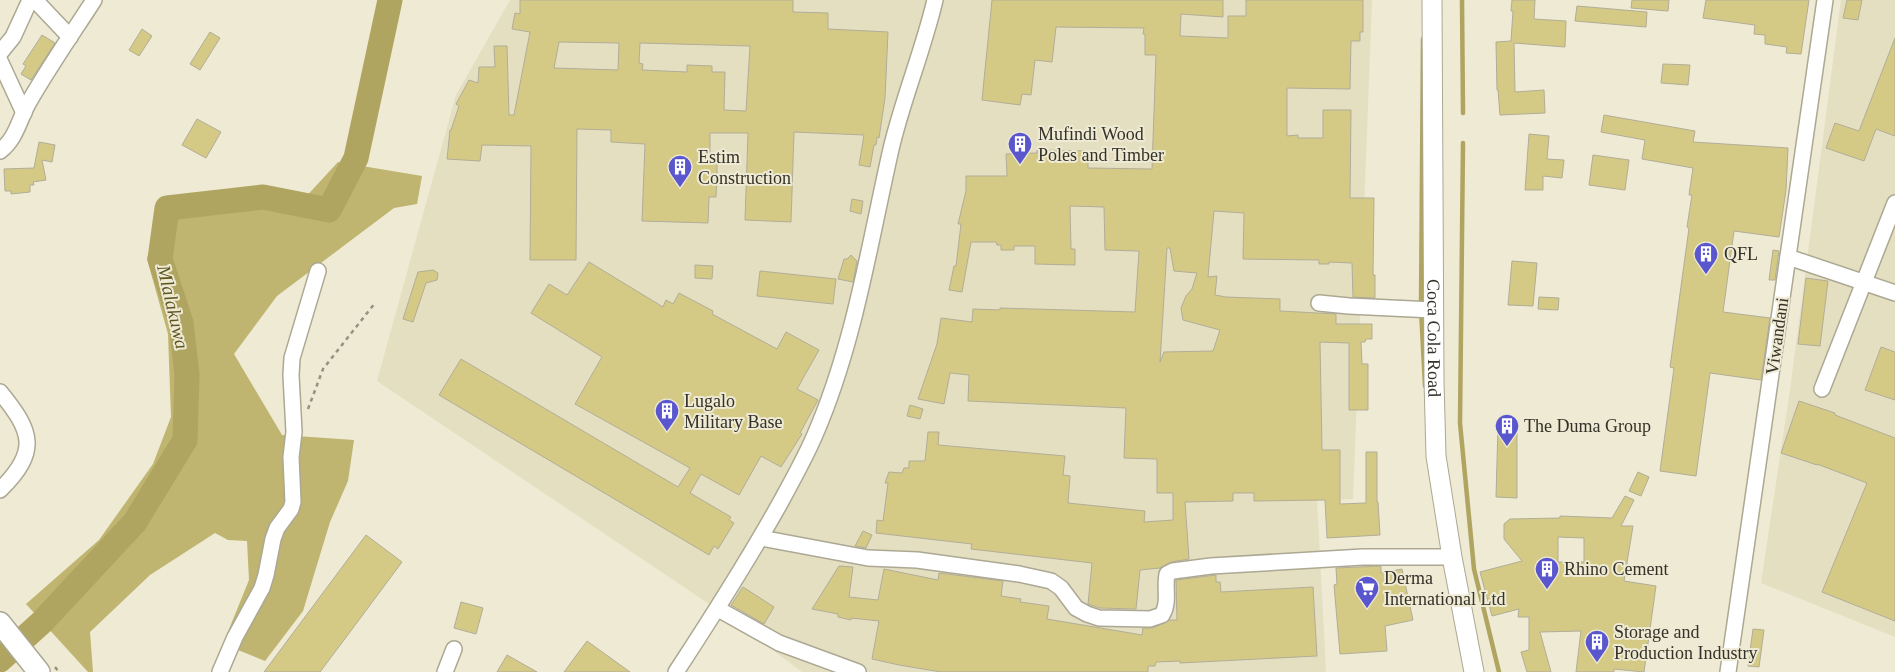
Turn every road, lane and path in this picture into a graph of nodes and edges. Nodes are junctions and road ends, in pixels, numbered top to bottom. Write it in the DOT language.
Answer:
graph roads {
  1 [pos="30,0"];
  2 [pos="35,0"];
  3 [pos="94,0"];
  4 [pos="935,0"];
  5 [pos="1432,0"];
  6 [pos="1825,0"];
  7 [pos="70,37"];
  8 [pos="0,53"];
  9 [pos="0,61"];
  10 [pos="24,113"];
  11 [pos="0,151"];
  12 [pos="1895,203"];
  13 [pos="1788,257"];
  14 [pos="318,271"];
  15 [pos="1864,282"];
  16 [pos="1895,293"];
  17 [pos="375,303"];
  18 [pos="1319,303"];
  19 [pos="1433,310"];
  20 [pos="1822,389"];
  21 [pos="0,392"];
  22 [pos="294,432"];
  23 [pos="0,490"];
  24 [pos="761,538"];
  25 [pos="1452,557"];
  26 [pos="718,609"];
  27 [pos="3,626"];
  28 [pos="454,649"];
  29 [pos="39,672"];
  30 [pos="220,672"];
  31 [pos="446,672"];
  32 [pos="676,672"];
  33 [pos="858,672"];
  34 [pos="1474,672"];
  35 [pos="1728,672"];
  1 -- 8 [label="street"];
  2 -- 7 [label="street"];
  3 -- 7 [label="street"];
  4 -- 24 [label="street"];
  5 -- 19 [label="main road, Coca Cola Road"];
  6 -- 13 [label="street, Viwandani"];
  7 -- 10 [label="street"];
  9 -- 10 [label="street"];
  10 -- 11 [label="street"];
  12 -- 15 [label="street"];
  13 -- 15 [label="street"];
  13 -- 35 [label="street, Viwandani"];
  14 -- 22 [label="street"];
  15 -- 16 [label="street"];
  15 -- 20 [label="street"];
  17 -- 22 [label="path"];
  18 -- 19 [label="street"];
  19 -- 25 [label="main road, Coca Cola Road"];
  21 -- 23 [label="street"];
  22 -- 30 [label="street"];
  24 -- 25 [label="street"];
  24 -- 26 [label="street"];
  25 -- 34 [label="main road, Coca Cola Road"];
  26 -- 32 [label="street"];
  26 -- 33 [label="street"];
  27 -- 29 [label="highway"];
  28 -- 31 [label="street"];
}
